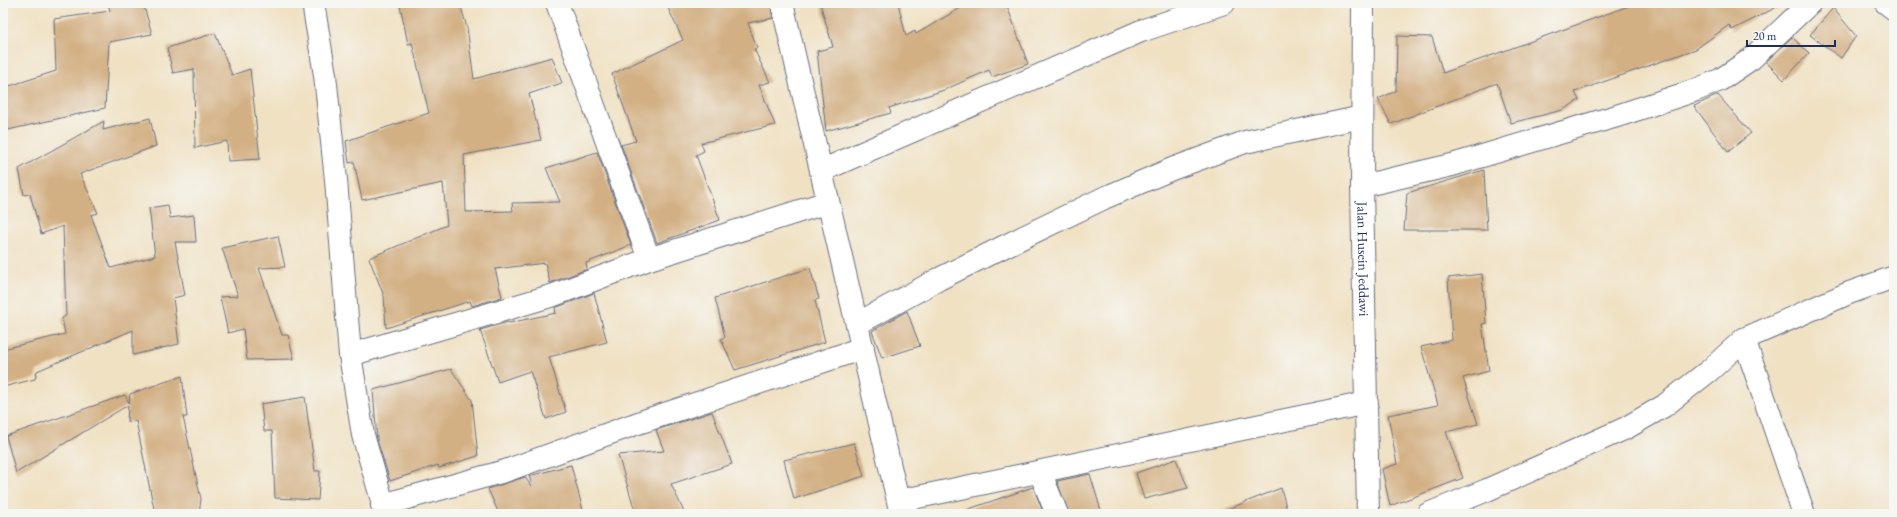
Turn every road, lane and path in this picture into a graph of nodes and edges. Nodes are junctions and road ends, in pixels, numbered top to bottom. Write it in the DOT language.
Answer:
graph roads {
  1 [pos="313,3"];
  2 [pos="557,3"];
  3 [pos="782,3"];
  4 [pos="1224,3"];
  5 [pos="1363,3"];
  6 [pos="1810,3"];
  7 [pos="1886,3"];
  8 [pos="1894,9"];
  9 [pos="1362,117"];
  10 [pos="821,171"];
  11 [pos="1362,186"];
  12 [pos="828,202"];
  13 [pos="649,259"];
  14 [pos="1894,277"];
  15 [pos="857,324"];
  16 [pos="1744,338"];
  17 [pos="863,348"];
  18 [pos="350,355"];
  19 [pos="1367,403"];
  20 [pos="1040,472"];
  21 [pos="900,507"];
  22 [pos="384,510"];
  23 [pos="1056,514"];
  24 [pos="1368,514"];
  25 [pos="1428,514"];
  26 [pos="1804,514"];
  1 -- 18 [label="street"];
  2 -- 13 [label="street"];
  3 -- 10 [label="street"];
  4 -- 10 [label="street"];
  5 -- 9 [label="street, Jalan Husein Jeddawi"];
  6 -- 11 [label="street"];
  7 -- 8 [label="street"];
  9 -- 11 [label="street, Jalan Husein Jeddawi"];
  9 -- 15 [label="street"];
  10 -- 12 [label="street"];
  11 -- 19 [label="street, Jalan Husein Jeddawi"];
  12 -- 13 [label="street"];
  12 -- 15 [label="street"];
  13 -- 18 [label="street"];
  14 -- 16 [label="street"];
  15 -- 17 [label="street"];
  16 -- 25 [label="street"];
  16 -- 26 [label="street"];
  17 -- 21 [label="street"];
  17 -- 22 [label="street"];
  18 -- 22 [label="street"];
  19 -- 20 [label="street"];
  19 -- 24 [label="street, Jalan Husein Jeddawi"];
  20 -- 21 [label="street"];
  20 -- 23 [label="street"];
}
